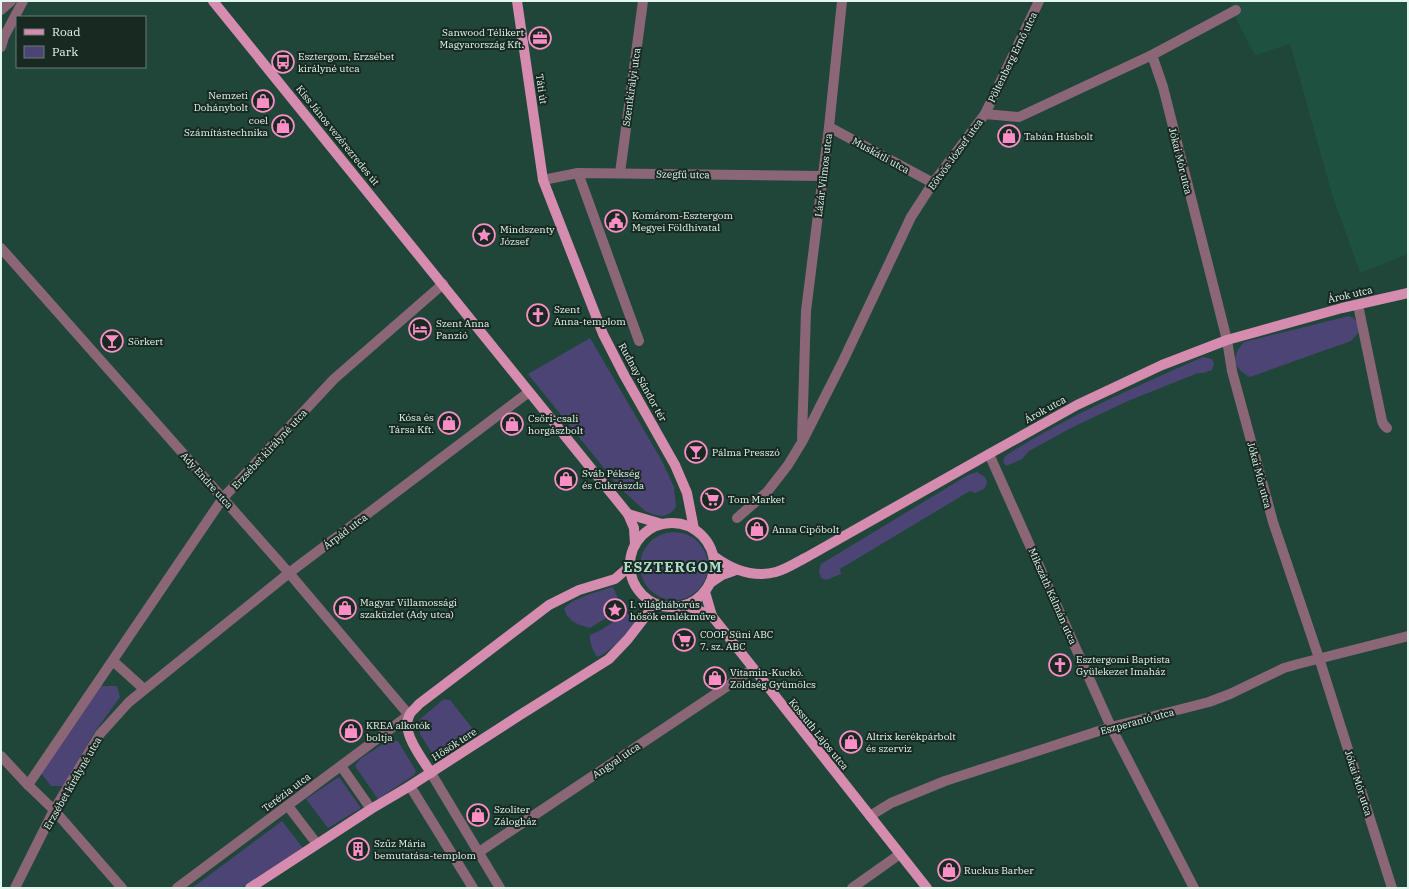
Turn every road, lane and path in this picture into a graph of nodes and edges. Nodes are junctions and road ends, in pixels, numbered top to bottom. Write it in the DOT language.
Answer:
graph roads {
  1 [pos="11,1"];
  2 [pos="23,1"];
  3 [pos="213,1"];
  4 [pos="517,1"];
  5 [pos="643,1"];
  6 [pos="842,1"];
  7 [pos="1040,1"];
  8 [pos="1,10"];
  9 [pos="1236,10"];
  10 [pos="1,47"];
  11 [pos="1152,55"];
  12 [pos="985,114"];
  13 [pos="829,127"];
  14 [pos="578,173"];
  15 [pos="620,173"];
  16 [pos="823,176"];
  17 [pos="543,180"];
  18 [pos="933,184"];
  19 [pos="1,248"];
  20 [pos="443,284"];
  21 [pos="1408,293"];
  22 [pos="1358,304"];
  23 [pos="1227,340"];
  24 [pos="640,341"];
  25 [pos="529,392"];
  26 [pos="1387,428"];
  27 [pos="802,442"];
  28 [pos="989,454"];
  29 [pos="223,498"];
  30 [pos="688,505"];
  31 [pos="628,514"];
  32 [pos="737,518"];
  33 [pos="667,524"];
  34 [pos="694,529"];
  35 [pos="635,545"];
  36 [pos="714,557"];
  37 [pos="630,566"];
  38 [pos="736,570"];
  39 [pos="289,572"];
  40 [pos="707,588"];
  41 [pos="655,604"];
  42 [pos="685,605"];
  43 [pos="712,616"];
  44 [pos="1408,636"];
  45 [pos="1319,658"];
  46 [pos="113,661"];
  47 [pos="752,669"];
  48 [pos="164,674"];
  49 [pos="144,690"];
  50 [pos="409,715"];
  51 [pos="1111,727"];
  52 [pos="1,756"];
  53 [pos="341,766"];
  54 [pos="431,773"];
  55 [pos="28,785"];
  56 [pos="410,786"];
  57 [pos="288,806"];
  58 [pos="371,809"];
  59 [pos="54,810"];
  60 [pos="870,816"];
  61 [pos="317,844"];
  62 [pos="479,852"];
  63 [pos="900,854"];
  64 [pos="15,888"];
  65 [pos="122,888"];
  66 [pos="177,888"];
  67 [pos="250,888"];
  68 [pos="473,888"];
  69 [pos="500,888"];
  70 [pos="852,888"];
  71 [pos="927,888"];
  72 [pos="1194,888"];
  73 [pos="1392,888"];
  1 -- 8 [label="street"];
  2 -- 10 [label="street"];
  3 -- 20 [label="main road, Kiss János vezérezredes út"];
  4 -- 17 [label="main road, Táti út"];
  5 -- 15 [label="street, Szentkirályi utca"];
  6 -- 13 [label="street, Lázár Vilmos utca"];
  7 -- 12 [label="street, Pöltenberg Ernő utca"];
  9 -- 11 [label="street, Eötvös József utca"];
  11 -- 12 [label="street, Eötvös József utca"];
  11 -- 23 [label="street, Jókai Mór utca"];
  12 -- 18 [label="street, Eötvös József utca"];
  13 -- 16 [label="street, Lázár Vilmos utca"];
  13 -- 18 [label="street, Muskátli utca"];
  14 -- 15 [label="street, Szegfű utca"];
  14 -- 17 [label="street, Szegfű utca"];
  14 -- 24 [label="street, Rudnay Sándor tér"];
  15 -- 16 [label="street, Szegfű utca"];
  16 -- 27 [label="street, Lázár Vilmos utca"];
  17 -- 30 [label="main road, Rudnay Sándor tér"];
  18 -- 27 [label="street, Eötvös József utca"];
  19 -- 29 [label="street, Ady Endre utca"];
  20 -- 25 [label="main road"];
  20 -- 29 [label="street, Erzsébet királyné utca"];
  21 -- 22 [label="main road, Árok utca"];
  22 -- 23 [label="main road, Árok utca"];
  22 -- 26 [label="street"];
  23 -- 28 [label="main road, Árok utca"];
  23 -- 45 [label="street, Jókai Mór utca"];
  25 -- 31 [label="main road"];
  25 -- 39 [label="street, Árpád utca"];
  27 -- 32 [label="street, Eötvös József utca"];
  28 -- 38 [label="main road, Árok utca"];
  28 -- 51 [label="street, Mikszáth Kálmán utca"];
  29 -- 39 [label="street, Ady Endre utca"];
  29 -- 46 [label="street, Erzsébet királyné utca"];
  30 -- 33 [label="main road"];
  30 -- 34 [label="main road, Rudnay Sándor tér"];
  31 -- 33 [label="main road"];
  31 -- 35 [label="main road"];
  33 -- 34 [label="main road"];
  33 -- 35 [label="main road"];
  34 -- 36 [label="main road"];
  35 -- 37 [label="main road"];
  36 -- 38 [label="main road, Árok utca"];
  36 -- 40 [label="main road"];
  37 -- 41 [label="main road"];
  37 -- 50 [label="main road"];
  38 -- 40 [label="main road"];
  39 -- 48 [label="street, Árpád utca"];
  39 -- 50 [label="street, Ady Endre utca"];
  40 -- 42 [label="main road"];
  40 -- 43 [label="main road"];
  41 -- 42 [label="main road"];
  41 -- 54 [label="main road, Hősök tere"];
  42 -- 43 [label="main road"];
  43 -- 47 [label="main road, Kossuth Lajos utca"];
  44 -- 45 [label="street, Eszperantó utca"];
  45 -- 51 [label="street, Eszperantó utca"];
  45 -- 73 [label="street, Jókai Mór utca"];
  46 -- 49 [label="street"];
  46 -- 55 [label="street, Erzsébet királyné utca"];
  47 -- 60 [label="main road, Kossuth Lajos utca"];
  47 -- 62 [label="street, Angyal utca"];
  48 -- 49 [label="street, Erzsébet királyné utca"];
  49 -- 59 [label="street, Erzsébet királyné utca"];
  50 -- 53 [label="street, Terézia utca"];
  50 -- 54 [label="main road, Hősök tere"];
  51 -- 60 [label="street, Eszperantó utca"];
  51 -- 72 [label="street, Mikszáth Kálmán utca"];
  52 -- 55 [label="street"];
  53 -- 57 [label="street, Terézia utca"];
  53 -- 58 [label="street"];
  54 -- 56 [label="main road"];
  54 -- 62 [label="street"];
  55 -- 59 [label="street"];
  56 -- 58 [label="main road"];
  56 -- 68 [label="street"];
  57 -- 61 [label="street"];
  57 -- 66 [label="street, Terézia utca"];
  58 -- 61 [label="main road"];
  59 -- 64 [label="street, Erzsébet királyné utca"];
  59 -- 65 [label="street"];
  60 -- 63 [label="main road, Kossuth Lajos utca"];
  61 -- 67 [label="main road"];
  62 -- 69 [label="street"];
  63 -- 70 [label="street"];
  63 -- 71 [label="main road, Kossuth Lajos utca"];
}
